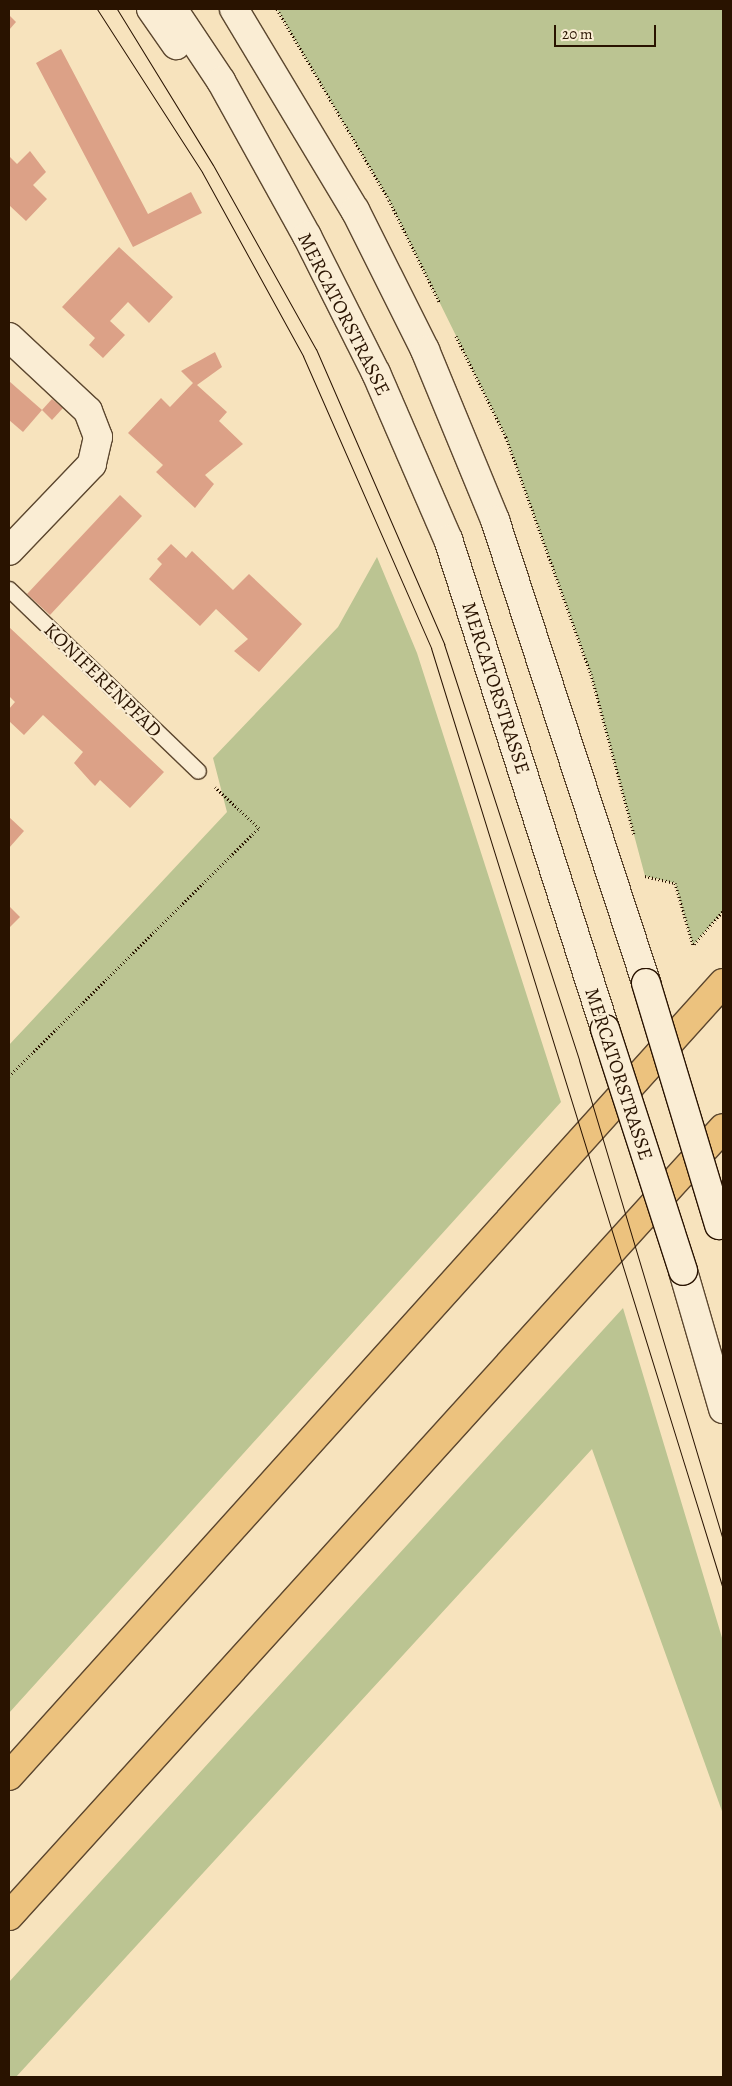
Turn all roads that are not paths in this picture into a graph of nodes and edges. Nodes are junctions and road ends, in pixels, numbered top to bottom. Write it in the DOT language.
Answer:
graph roads {
  1 [pos="151,9"];
  2 [pos="173,9"];
  3 [pos="234,9"];
  4 [pos="273,180"];
  5 [pos="9,337"];
  6 [pos="9,551"];
  7 [pos="9,589"];
  8 [pos="198,771"];
  9 [pos="723,983"];
  10 [pos="723,1128"];
  11 [pos="721,1232"];
  12 [pos="723,1409"];
  13 [pos="9,1776"];
  14 [pos="9,1916"];
  1 -- 4 [label="main road"];
  2 -- 4 [label="main road, MERCATORSTRASSE"];
  3 -- 11 [label="main road, bridge"];
  4 -- 12 [label="main road, MERCATORSTRASSE, bridge"];
  5 -- 6 [label="main road"];
  7 -- 8 [label="lane, KONIFERENPFAD"];
  9 -- 13 [label="highway"];
  10 -- 14 [label="highway"];
}
